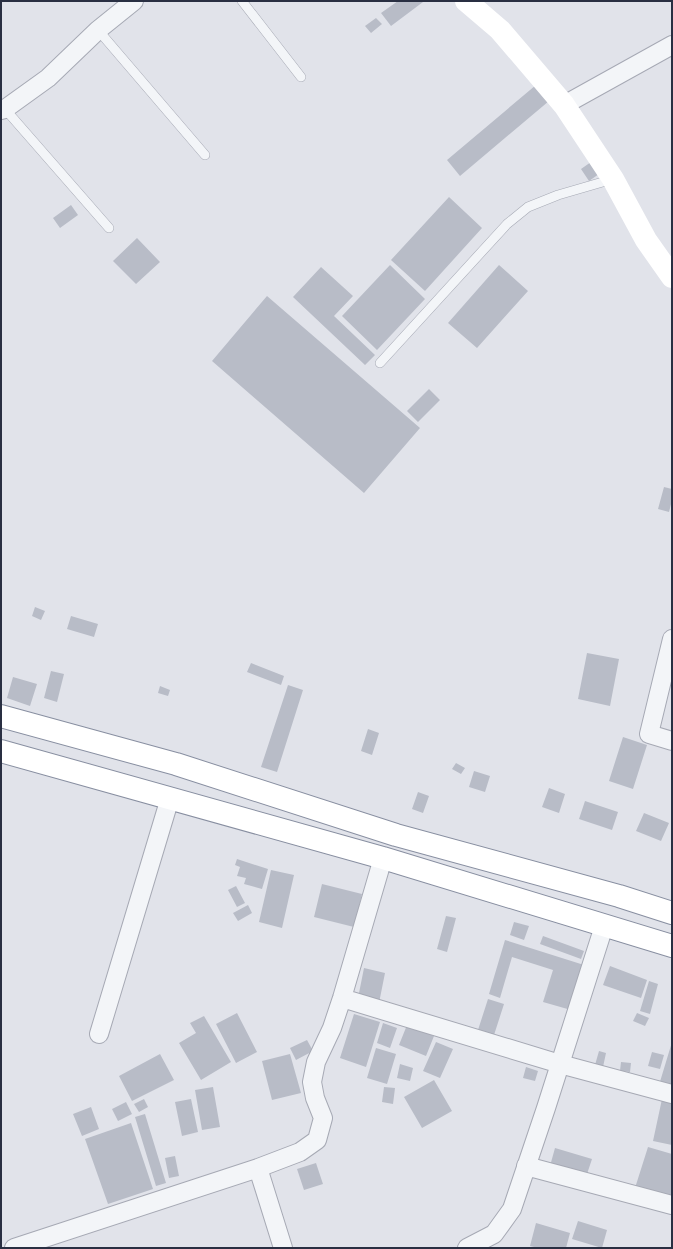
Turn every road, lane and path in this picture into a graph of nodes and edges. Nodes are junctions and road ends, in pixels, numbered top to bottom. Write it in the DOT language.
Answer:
graph roads {
  1 [pos="134,1"];
  2 [pos="242,1"];
  3 [pos="466,1"];
  4 [pos="98,30"];
  5 [pos="670,50"];
  6 [pos="301,77"];
  7 [pos="564,105"];
  8 [pos="3,109"];
  9 [pos="205,155"];
  10 [pos="613,179"];
  11 [pos="109,228"];
  12 [pos="672,275"];
  13 [pos="380,363"];
  14 [pos="672,639"];
  15 [pos="1,716"];
  16 [pos="672,741"];
  17 [pos="1,751"];
  18 [pos="170,798"];
  19 [pos="383,858"];
  20 [pos="672,913"];
  21 [pos="604,926"];
  22 [pos="672,946"];
  23 [pos="342,998"];
  24 [pos="99,1034"];
  25 [pos="560,1064"];
  26 [pos="672,1094"];
  27 [pos="526,1166"];
  28 [pos="258,1168"];
  29 [pos="672,1205"];
  30 [pos="14,1248"];
  31 [pos="283,1248"];
  32 [pos="467,1248"];
  1 -- 4 [label="street"];
  2 -- 6 [label="lane"];
  3 -- 7 [label="main road"];
  4 -- 8 [label="street"];
  4 -- 9 [label="lane"];
  5 -- 7 [label="street"];
  7 -- 10 [label="main road"];
  8 -- 11 [label="lane"];
  10 -- 12 [label="main road"];
  10 -- 13 [label="lane"];
  14 -- 16 [label="street"];
  15 -- 20 [label="main road"];
  17 -- 18 [label="main road"];
  18 -- 19 [label="main road"];
  18 -- 24 [label="street"];
  19 -- 21 [label="main road"];
  19 -- 23 [label="street"];
  21 -- 22 [label="main road"];
  21 -- 25 [label="street"];
  23 -- 25 [label="street"];
  23 -- 28 [label="street"];
  25 -- 26 [label="street"];
  25 -- 27 [label="street"];
  27 -- 29 [label="street"];
  27 -- 32 [label="street"];
  28 -- 30 [label="street"];
  28 -- 31 [label="street"];
}
